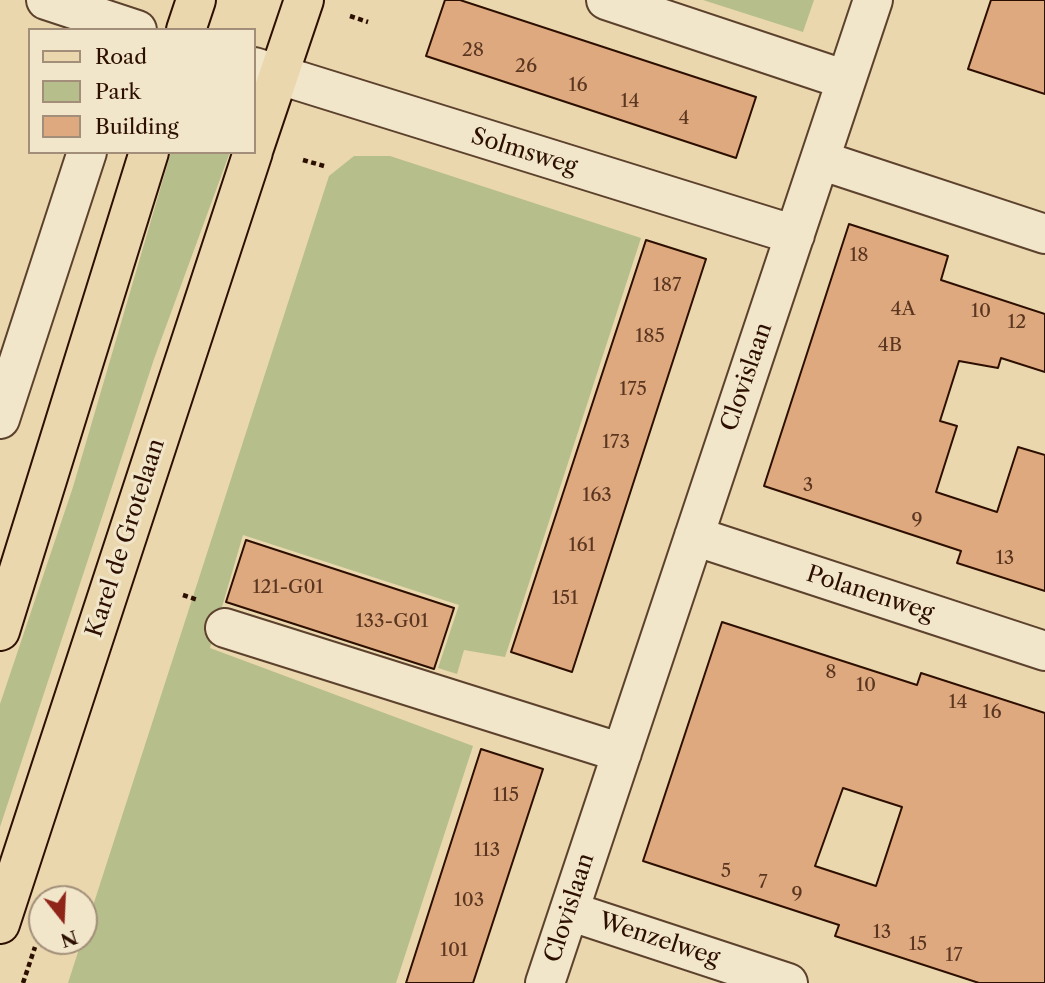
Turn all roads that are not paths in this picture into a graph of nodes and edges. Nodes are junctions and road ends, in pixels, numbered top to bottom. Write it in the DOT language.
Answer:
graph roads {
  1 [pos="46,0"];
  2 [pos="196,0"];
  3 [pos="304,0"];
  4 [pos="606,0"];
  5 [pos="873,0"];
  6 [pos="131,21"];
  7 [pos="187,28"];
  8 [pos="266,71"];
  9 [pos="846,80"];
  10 [pos="256,132"];
  11 [pos="86,154"];
  12 [pos="148,154"];
  13 [pos="252,154"];
  14 [pos="820,160"];
  15 [pos="1045,234"];
  16 [pos="794,235"];
  17 [pos="0,419"];
  18 [pos="694,536"];
  19 [pos="225,628"];
  20 [pos="0,631"];
  21 [pos="1045,651"];
  22 [pos="622,753"];
  23 [pos="569,911"];
  24 [pos="0,924"];
  25 [pos="545,983"];
  26 [pos="788,983"];
  1 -- 6 [label="street"];
  2 -- 7 [label="main road"];
  3 -- 8 [label="main road, Karel de Grotelaan"];
  4 -- 9 [label="street"];
  5 -- 9 [label="street, Clovislaan"];
  8 -- 10 [label="main road, Karel de Grotelaan"];
  8 -- 16 [label="street, Solmsweg"];
  9 -- 14 [label="street, Clovislaan"];
  11 -- 17 [label="street"];
  12 -- 20 [label="main road"];
  13 -- 24 [label="main road, Karel de Grotelaan"];
  14 -- 15 [label="street"];
  14 -- 16 [label="street, Clovislaan"];
  16 -- 18 [label="street, Clovislaan"];
  18 -- 21 [label="street, Polanenweg"];
  18 -- 22 [label="street, Clovislaan"];
  19 -- 22 [label="street"];
  22 -- 23 [label="street, Clovislaan"];
  23 -- 25 [label="street, Clovislaan"];
  23 -- 26 [label="street, Wenzelweg"];
}
